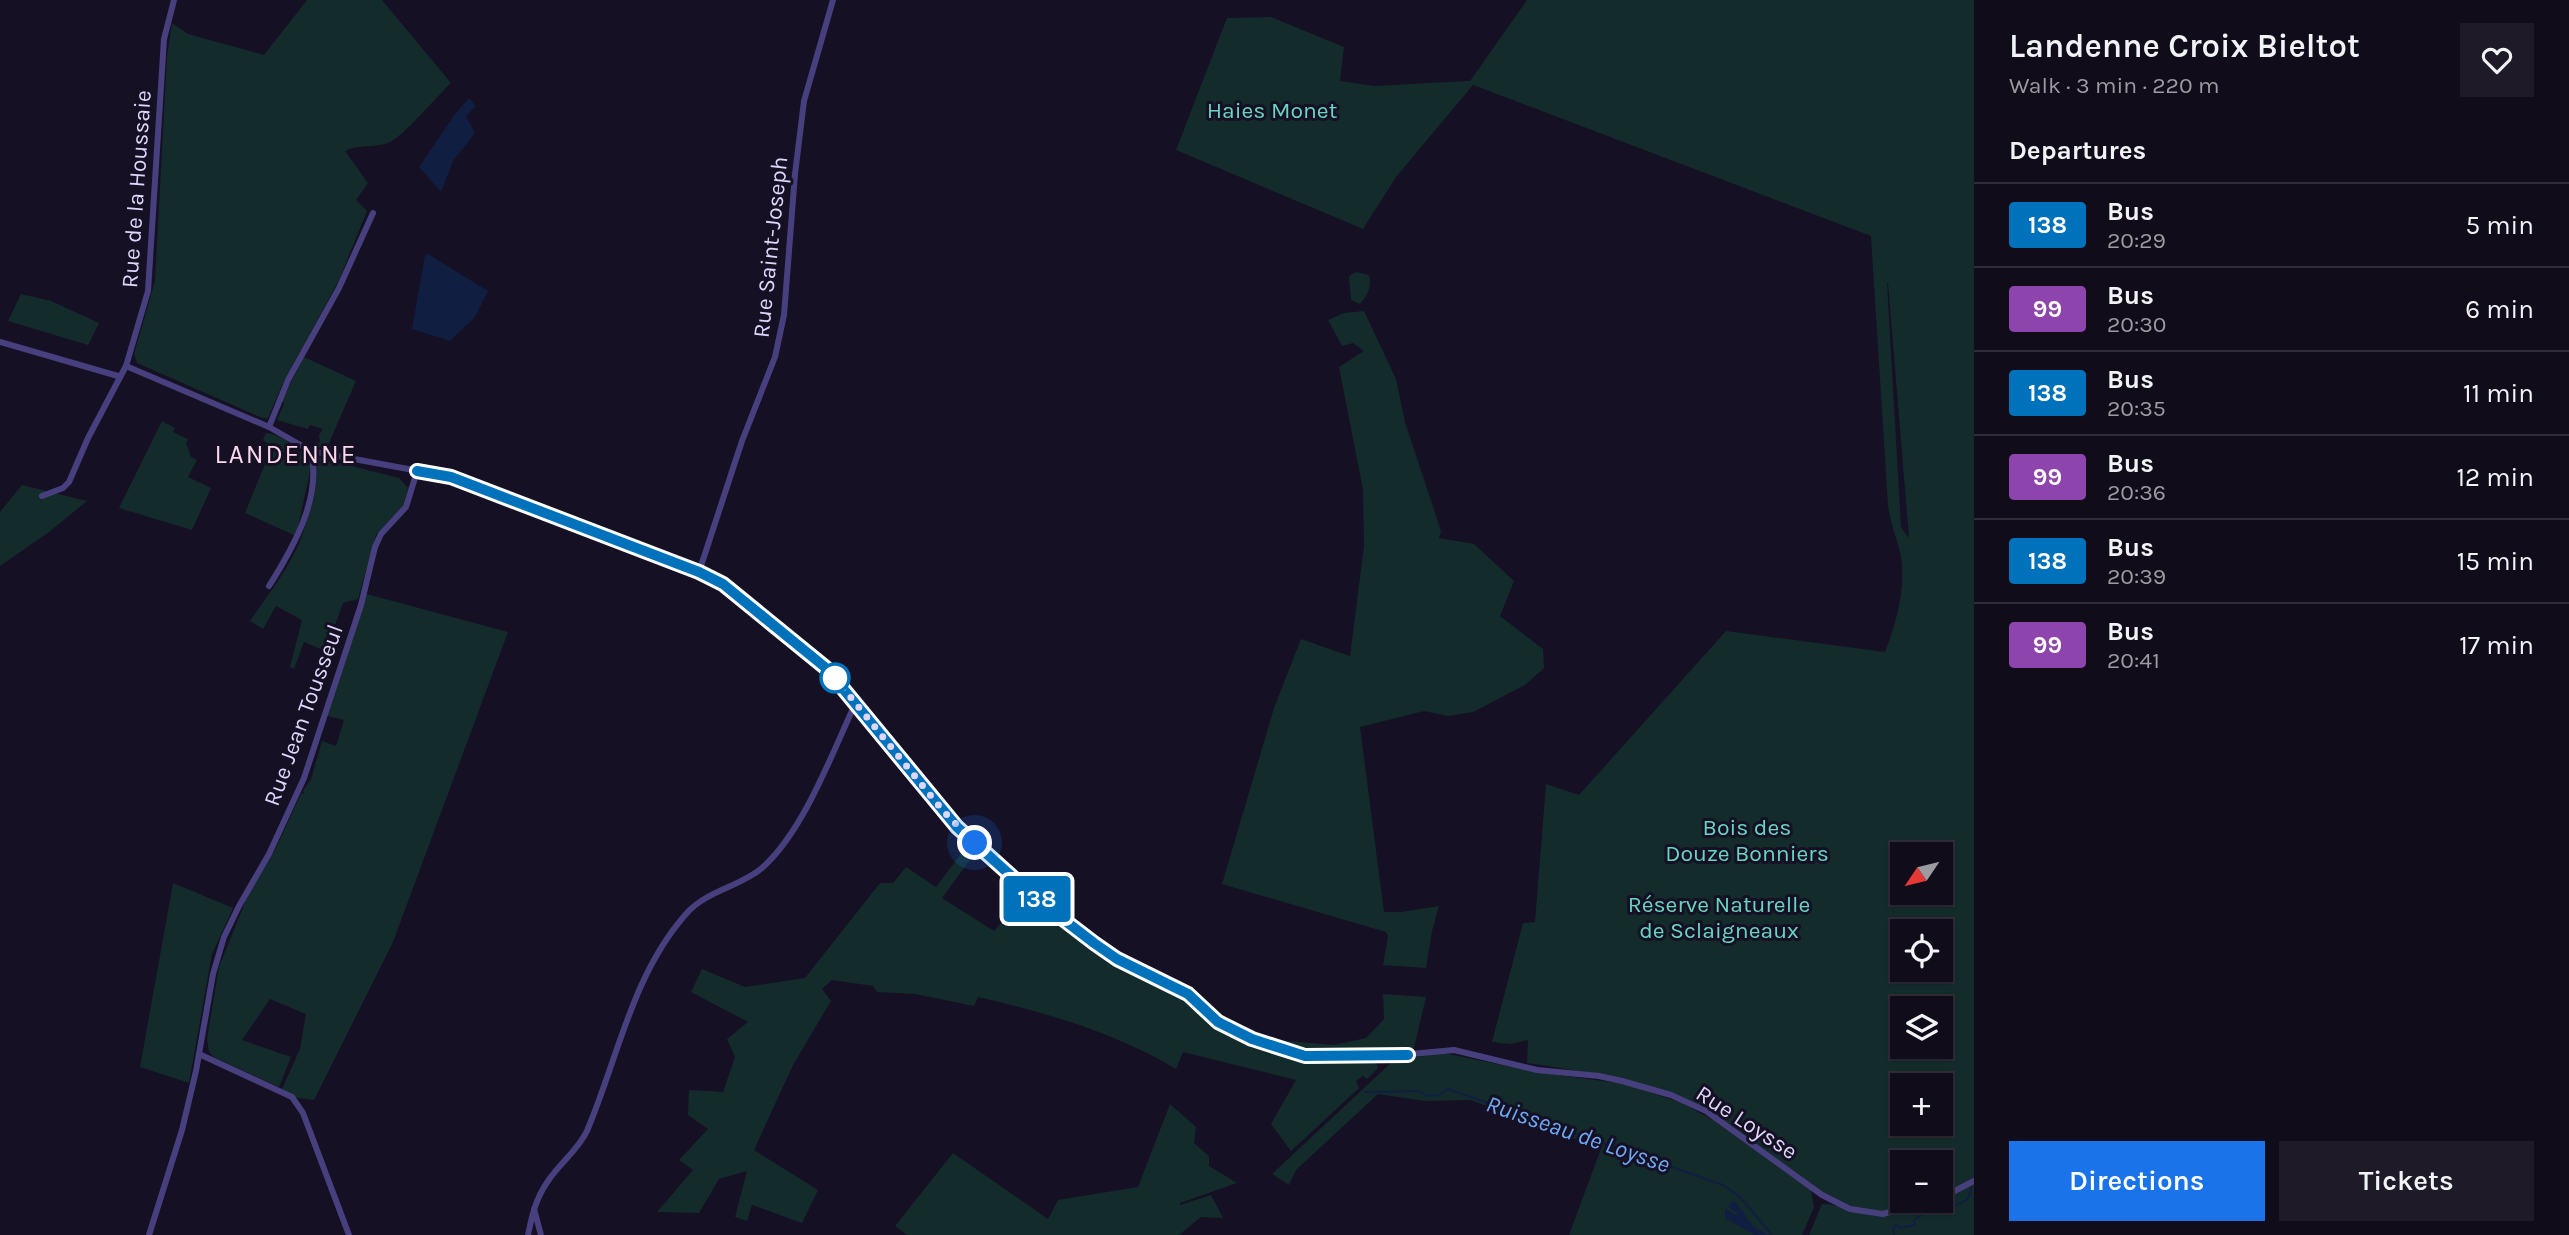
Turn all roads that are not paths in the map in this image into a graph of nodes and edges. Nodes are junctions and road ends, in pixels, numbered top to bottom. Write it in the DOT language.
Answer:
graph roads {
  1 [pos="174,0"];
  2 [pos="833,0"];
  3 [pos="373,213"];
  4 [pos="0,342"];
  5 [pos="126,366"];
  6 [pos="118,376"];
  7 [pos="270,427"];
  8 [pos="311,451"];
  9 [pos="417,471"];
  10 [pos="41,496"];
  11 [pos="699,572"];
  12 [pos="269,586"];
  13 [pos="856,702"];
  14 [pos="199,1054"];
  15 [pos="1974,1181"];
  16 [pos="1953,1192"];
  17 [pos="533,1207"];
  18 [pos="1890,1212"];
  19 [pos="149,1235"];
  20 [pos="349,1235"];
  21 [pos="528,1235"];
  22 [pos="541,1235"];
  1 -- 5 [label="street, Rue de la Houssaie"];
  2 -- 11 [label="street, Rue Saint-Joseph"];
  3 -- 7 [label="street"];
  4 -- 6 [label="street"];
  5 -- 6 [label="street, Rue de la Houssaie"];
  5 -- 7 [label="street, Rue Loysse"];
  6 -- 10 [label="street, Rue de la Houssaie"];
  7 -- 8 [label="street, Rue Loysse"];
  8 -- 9 [label="street, Rue Loysse"];
  8 -- 12 [label="street"];
  9 -- 11 [label="street, Rue Loysse"];
  9 -- 14 [label="street, Rue Jean Tousseul"];
  11 -- 13 [label="street, Rue Loysse"];
  13 -- 17 [label="street"];
  13 -- 18 [label="street, Rue Loysse"];
  14 -- 19 [label="street, Rue Jean Tousseul"];
  14 -- 20 [label="street"];
  15 -- 16 [label="street"];
  17 -- 21 [label="street"];
  17 -- 22 [label="street"];
}
